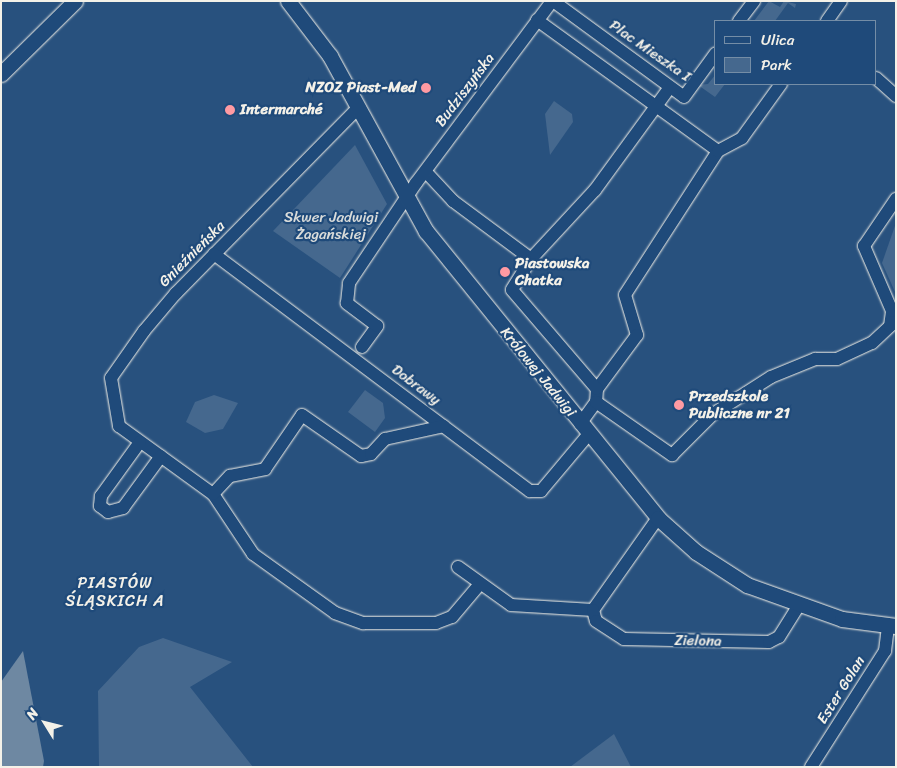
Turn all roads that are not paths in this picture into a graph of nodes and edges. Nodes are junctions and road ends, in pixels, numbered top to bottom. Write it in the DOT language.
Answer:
graph roads {
  1 [pos="75,1"];
  2 [pos="288,1"];
  3 [pos="552,1"];
  4 [pos="754,1"];
  5 [pos="841,1"];
  6 [pos="537,20"];
  7 [pos="741,20"];
  8 [pos="828,20"];
  9 [pos="714,56"];
  10 [pos="1,74"];
  11 [pos="877,79"];
  12 [pos="781,85"];
  13 [pos="670,88"];
  14 [pos="896,96"];
  15 [pos="656,107"];
  16 [pos="358,108"];
  17 [pos="718,151"];
  18 [pos="426,172"];
  19 [pos="405,199"];
  20 [pos="896,199"];
  21 [pos="214,254"];
  22 [pos="531,259"];
  23 [pos="362,347"];
  24 [pos="597,389"];
  25 [pos="596,402"];
  26 [pos="444,426"];
  27 [pos="584,430"];
  28 [pos="140,442"];
  29 [pos="161,456"];
  30 [pos="213,494"];
  31 [pos="658,518"];
  32 [pos="458,567"];
  33 [pos="480,584"];
  34 [pos="798,606"];
  35 [pos="593,610"];
  36 [pos="892,626"];
  37 [pos="811,767"];
  1 -- 10 [label="street"];
  2 -- 16 [label="street, Królowej Jadwigi"];
  3 -- 6 [label="street, Budziszyńska"];
  3 -- 13 [label="street, Plac Mieszka I"];
  4 -- 7 [label="street"];
  5 -- 8 [label="street"];
  6 -- 15 [label="street"];
  6 -- 18 [label="street, Budziszyńska"];
  9 -- 13 [label="street, Plac Mieszka I"];
  11 -- 14 [label="street"];
  12 -- 17 [label="street"];
  13 -- 15 [label="street"];
  15 -- 17 [label="street"];
  15 -- 22 [label="street"];
  16 -- 19 [label="street, Królowej Jadwigi"];
  16 -- 21 [label="street, Gnieźnieńska"];
  17 -- 24 [label="street"];
  18 -- 19 [label="street, Budziszyńska"];
  18 -- 22 [label="street"];
  19 -- 23 [label="street, Budziszyńska"];
  19 -- 27 [label="street, Królowej Jadwigi"];
  20 -- 25 [label="street"];
  21 -- 26 [label="street, Dobrawy"];
  21 -- 28 [label="street, Gnieźnieńska"];
  22 -- 24 [label="street"];
  24 -- 25 [label="street"];
  25 -- 27 [label="street, Dobrawy"];
  26 -- 27 [label="street, Dobrawy"];
  26 -- 30 [label="street"];
  27 -- 31 [label="street, Królowej Jadwigi"];
  28 -- 29 [label="street, Gnieźnieńska"];
  28 -- 29 [label="street"];
  29 -- 30 [label="street, Gnieźnieńska"];
  30 -- 33 [label="street, Gnieźnieńska"];
  31 -- 34 [label="street, Królowej Jadwigi"];
  31 -- 35 [label="street"];
  32 -- 33 [label="street"];
  33 -- 35 [label="street"];
  34 -- 35 [label="street, Zielona"];
  34 -- 36 [label="street, Królowej Jadwigi"];
  36 -- 37 [label="street, Ester Golan"];
}
